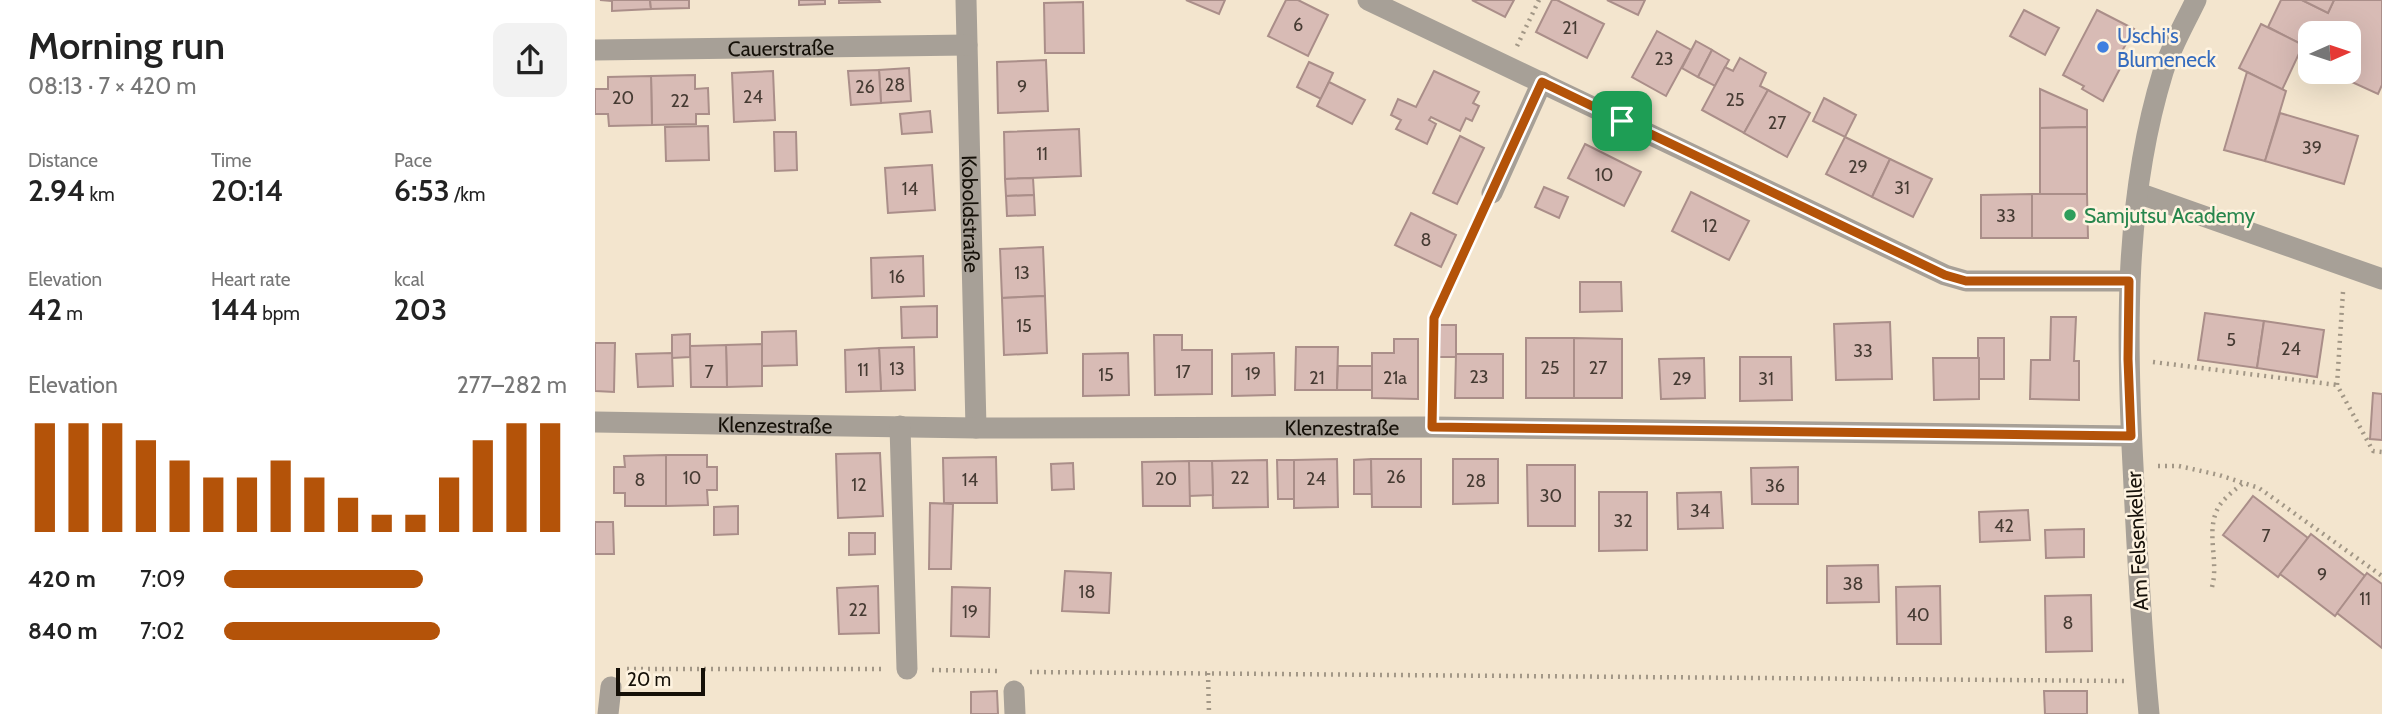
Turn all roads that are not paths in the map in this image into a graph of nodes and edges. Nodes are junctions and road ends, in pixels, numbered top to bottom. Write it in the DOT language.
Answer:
graph roads {
  1 [pos="965,0"];
  2 [pos="1368,0"];
  3 [pos="2196,0"];
  4 [pos="967,45"];
  5 [pos="595,50"];
  6 [pos="1542,82"];
  7 [pos="2138,193"];
  8 [pos="1492,194"];
  9 [pos="2382,279"];
  10 [pos="2129,281"];
  11 [pos="595,422"];
  12 [pos="900,426"];
  13 [pos="976,428"];
  14 [pos="2131,436"];
  15 [pos="907,669"];
  16 [pos="612,678"];
  17 [pos="1014,681"];
  18 [pos="608,714"];
  19 [pos="1015,714"];
  20 [pos="2149,714"];
  1 -- 4 [label="street, Koboldstraße"];
  2 -- 6 [label="street"];
  3 -- 7 [label="street, Am Felsenkeller"];
  4 -- 5 [label="street, Cauerstraße"];
  4 -- 13 [label="street, Koboldstraße"];
  6 -- 8 [label="street"];
  6 -- 10 [label="street"];
  7 -- 9 [label="street"];
  7 -- 10 [label="street, Am Felsenkeller"];
  10 -- 14 [label="street, Am Felsenkeller"];
  11 -- 12 [label="street, Klenzestraße"];
  12 -- 13 [label="street, Klenzestraße"];
  12 -- 15 [label="street"];
  13 -- 14 [label="street, Klenzestraße"];
  14 -- 20 [label="street, Am Felsenkeller"];
  16 -- 18 [label="street"];
  17 -- 19 [label="street"];
}
